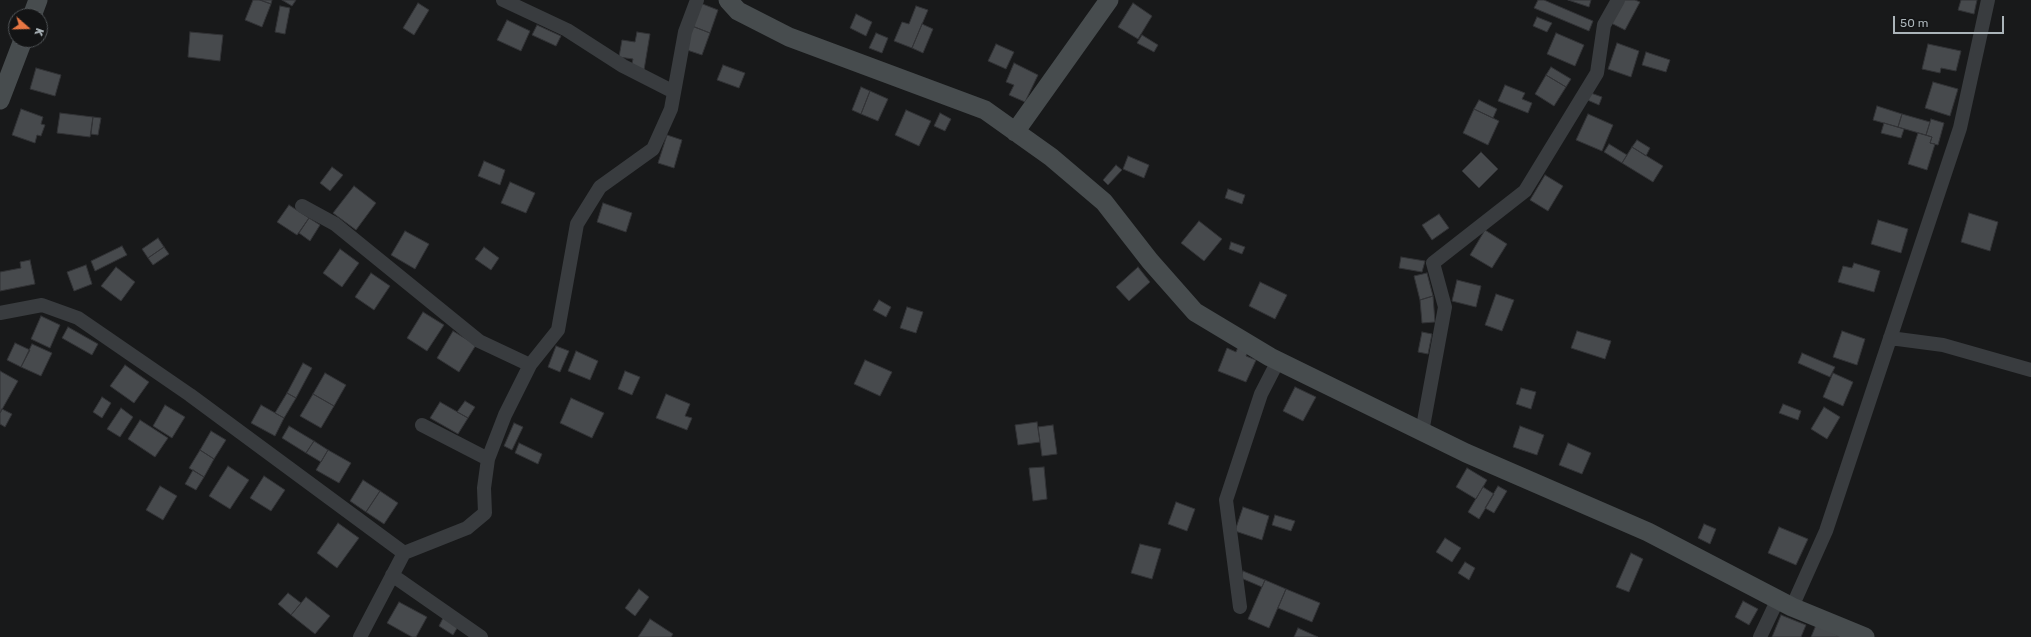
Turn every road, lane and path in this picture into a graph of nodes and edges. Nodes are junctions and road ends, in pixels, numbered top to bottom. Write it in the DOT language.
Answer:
graph roads {
  1 [pos="503,0"];
  2 [pos="697,0"];
  3 [pos="728,0"];
  4 [pos="1109,0"];
  5 [pos="1618,0"];
  6 [pos="1988,0"];
  7 [pos="20,48"];
  8 [pos="2,91"];
  9 [pos="674,92"];
  10 [pos="1015,132"];
  11 [pos="302,206"];
  12 [pos="0,313"];
  13 [pos="1890,338"];
  14 [pos="1278,361"];
  15 [pos="530,365"];
  16 [pos="2031,370"];
  17 [pos="422,425"];
  18 [pos="1422,432"];
  19 [pos="488,459"];
  20 [pos="404,553"];
  21 [pos="392,575"];
  22 [pos="1785,603"];
  23 [pos="1240,607"];
  24 [pos="360,637"];
  25 [pos="481,637"];
  26 [pos="1760,637"];
  27 [pos="1865,637"];
  1 -- 9 [label="street"];
  2 -- 9 [label="street"];
  3 -- 10 [label="street"];
  4 -- 10 [label="street"];
  5 -- 18 [label="street"];
  6 -- 13 [label="street"];
  7 -- 8 [label="street"];
  9 -- 15 [label="street"];
  10 -- 14 [label="street"];
  11 -- 15 [label="street"];
  12 -- 20 [label="street"];
  13 -- 16 [label="street"];
  13 -- 22 [label="street"];
  14 -- 18 [label="street"];
  14 -- 23 [label="street"];
  15 -- 19 [label="street"];
  17 -- 19 [label="street"];
  18 -- 22 [label="street"];
  19 -- 20 [label="street"];
  20 -- 21 [label="street"];
  21 -- 24 [label="street"];
  21 -- 25 [label="street"];
  22 -- 26 [label="street"];
  22 -- 27 [label="street"];
}
